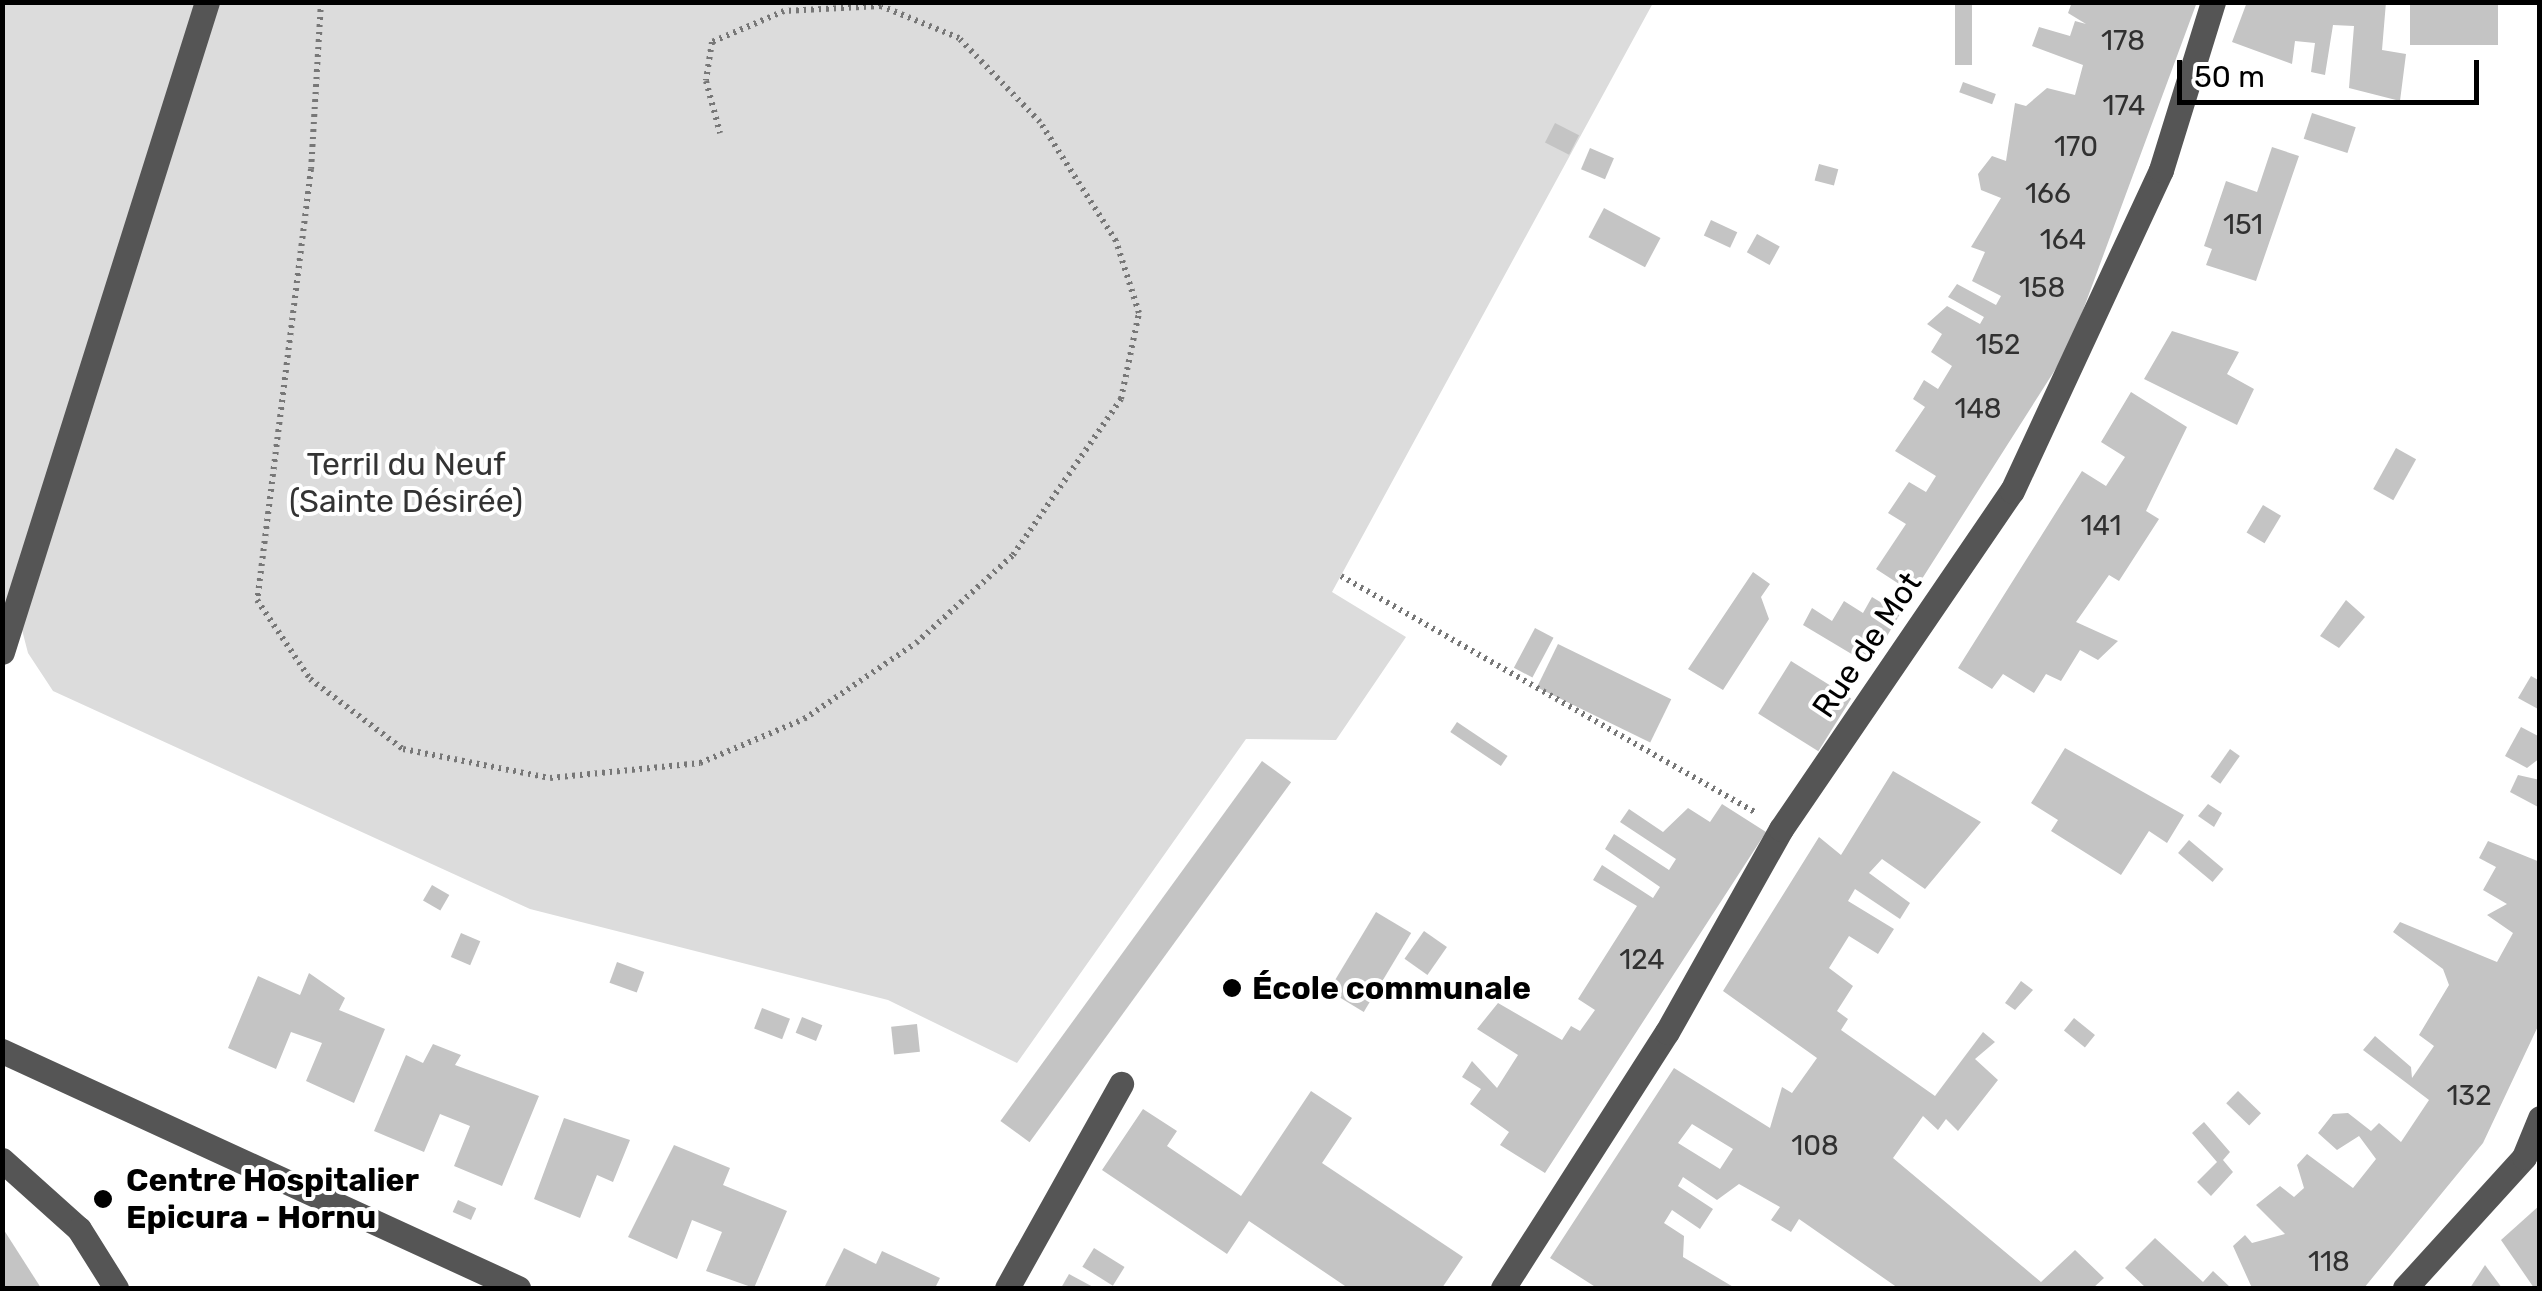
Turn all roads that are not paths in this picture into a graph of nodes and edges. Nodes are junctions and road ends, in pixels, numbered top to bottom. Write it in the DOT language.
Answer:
graph roads {
  1 [pos="207,2"];
  2 [pos="2213,2"];
  3 [pos="2,652"];
  4 [pos="2,1051"];
  5 [pos="1122,1084"];
  6 [pos="2540,1118"];
  7 [pos="2,1160"];
  8 [pos="116,1288"];
  9 [pos="518,1288"];
  10 [pos="1007,1288"];
  11 [pos="1503,1288"];
  12 [pos="2406,1288"];
  1 -- 3 [label="street"];
  2 -- 11 [label="street, Rue de Mot"];
  4 -- 9 [label="street"];
  5 -- 10 [label="street"];
  6 -- 12 [label="street"];
  7 -- 8 [label="street"];
}
